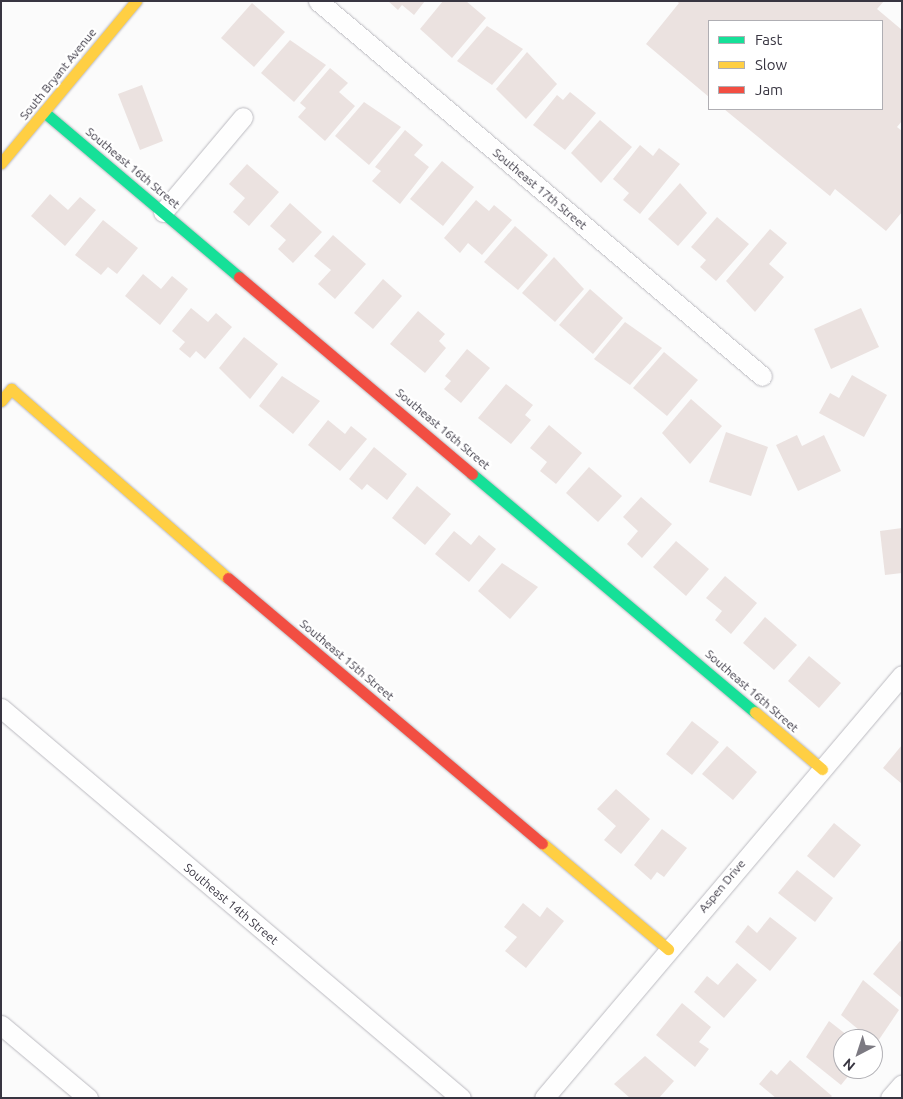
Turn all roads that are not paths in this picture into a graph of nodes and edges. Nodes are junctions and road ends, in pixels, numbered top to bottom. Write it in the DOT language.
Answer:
graph roads {
  1 [pos="136,1"];
  2 [pos="318,1"];
  3 [pos="44,112"];
  4 [pos="243,117"];
  5 [pos="1,164"];
  6 [pos="163,212"];
  7 [pos="762,376"];
  8 [pos="1,401"];
  9 [pos="902,675"];
  10 [pos="1,708"];
  11 [pos="822,769"];
  12 [pos="668,949"];
  13 [pos="1,1025"];
  14 [pos="902,1084"];
  15 [pos="88,1098"];
  16 [pos="461,1098"];
  17 [pos="544,1098"];
  18 [pos="890,1098"];
  1 -- 3 [label="street, South Bryant Avenue"];
  2 -- 7 [label="street, Southeast 17th Street"];
  3 -- 5 [label="street, South Bryant Avenue"];
  3 -- 6 [label="street, Southeast 16th Street"];
  4 -- 6 [label="street"];
  6 -- 11 [label="street, Southeast 16th Street"];
  8 -- 12 [label="street, Southeast 15th Street"];
  9 -- 11 [label="street, Aspen Drive"];
  10 -- 16 [label="street, Southeast 14th Street"];
  11 -- 12 [label="street, Aspen Drive"];
  12 -- 17 [label="street, Aspen Drive"];
  13 -- 15 [label="street"];
  14 -- 18 [label="street"];
}
